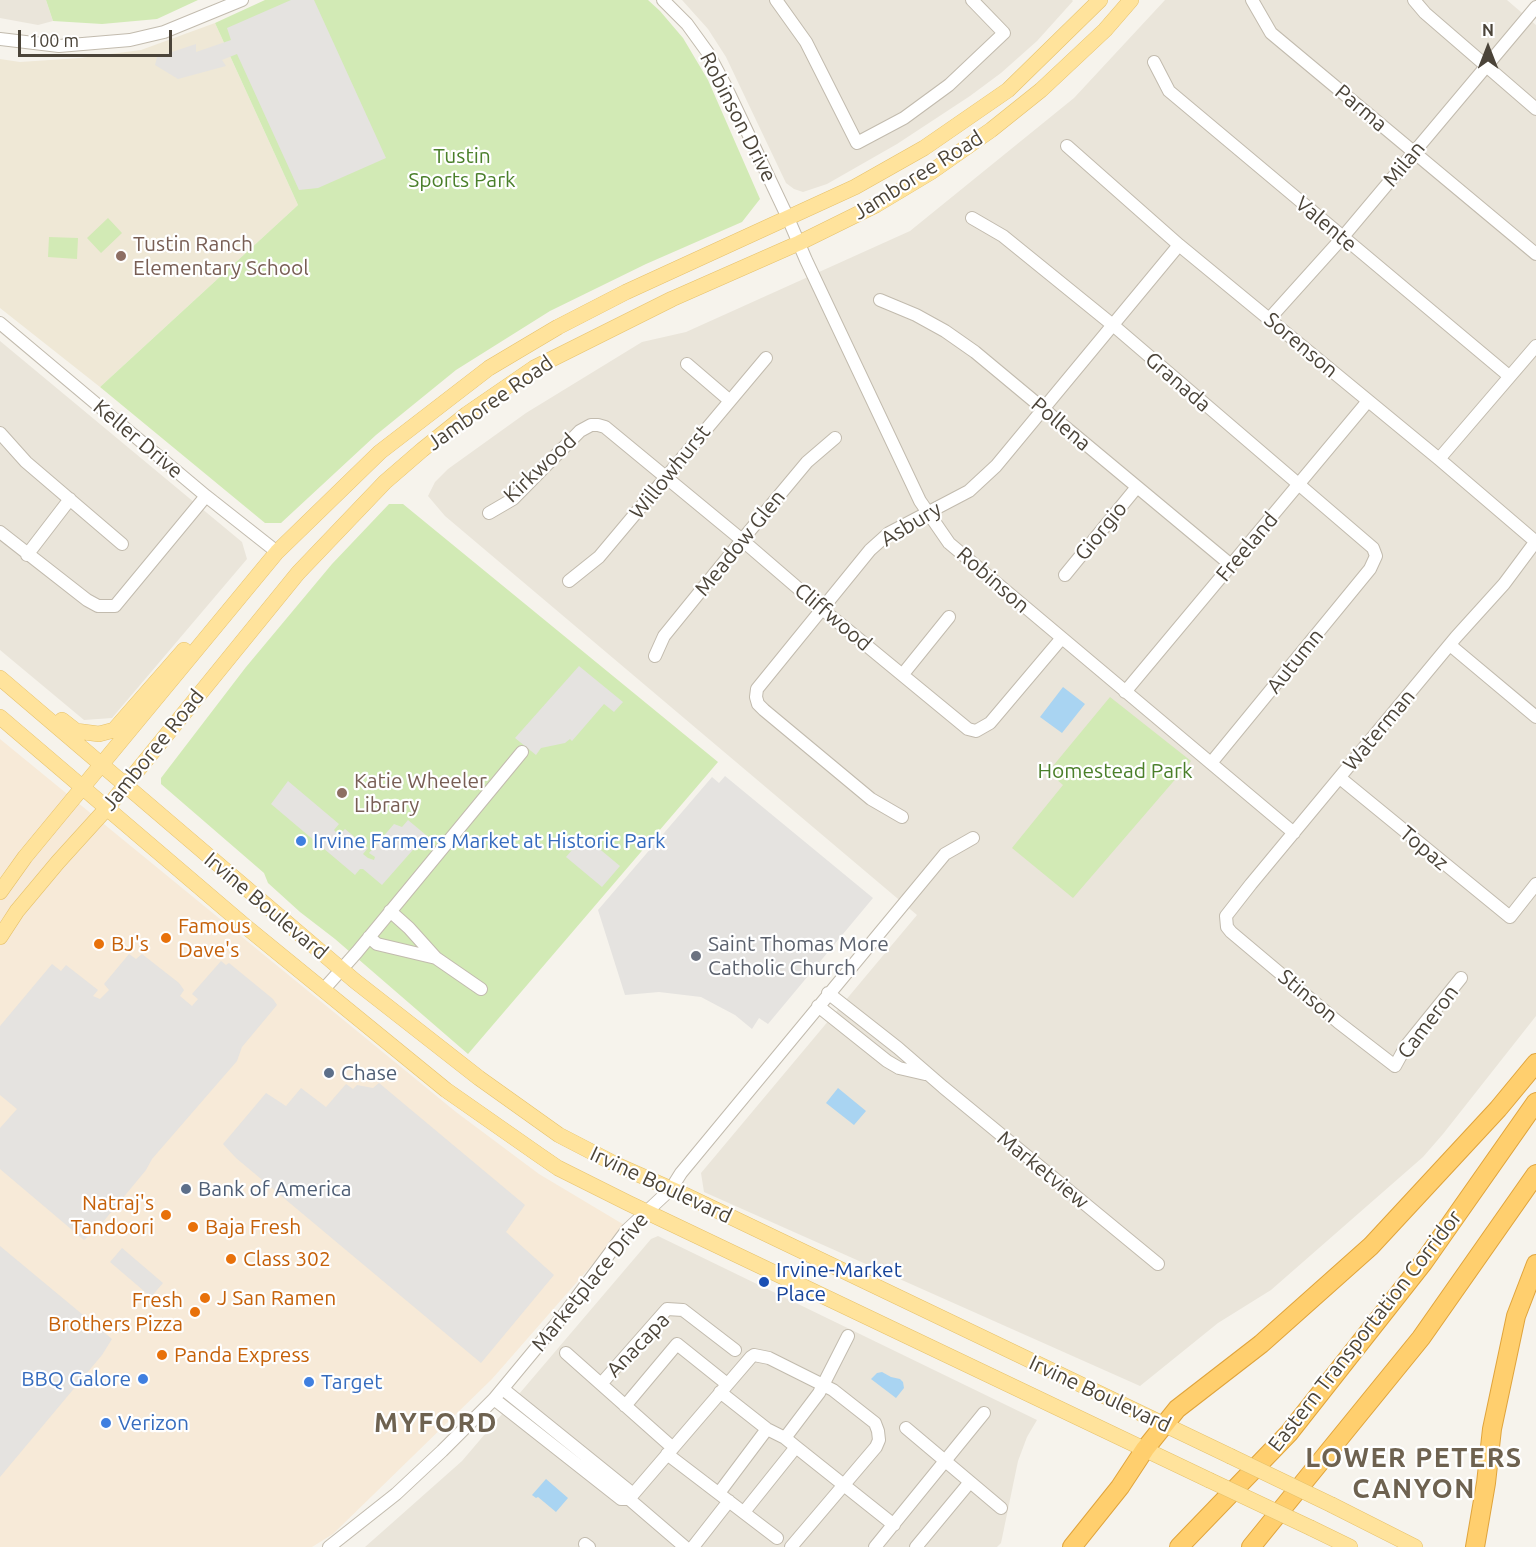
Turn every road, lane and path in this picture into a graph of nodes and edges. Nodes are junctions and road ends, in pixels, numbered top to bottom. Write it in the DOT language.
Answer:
graph roads {
  1 [pos="242,0"];
  2 [pos="776,0"];
  3 [pos="972,0"];
  4 [pos="1100,0"];
  5 [pos="1131,0"];
  6 [pos="1252,0"];
  7 [pos="1414,0"];
  8 [pos="667,1"];
  9 [pos="1536,7"];
  10 [pos="0,39"];
  11 [pos="1154,62"];
  12 [pos="1486,67"];
  13 [pos="1536,109"];
  14 [pos="1067,147"];
  15 [pos="1414,152"];
  16 [pos="972,218"];
  17 [pos="788,219"];
  18 [pos="1342,238"];
  19 [pos="799,243"];
  20 [pos="1179,245"];
  21 [pos="1536,254"];
  22 [pos="880,300"];
  23 [pos="1270,318"];
  24 [pos="0,323"];
  25 [pos="1114,326"];
  26 [pos="1536,346"];
  27 [pos="766,358"];
  28 [pos="687,364"];
  29 [pos="1509,376"];
  30 [pos="729,400"];
  31 [pos="1368,401"];
  32 [pos="1044,409"];
  33 [pos="591,425"];
  34 [pos="0,433"];
  35 [pos="835,438"];
  36 [pos="1439,459"];
  37 [pos="666,478"];
  38 [pos="1298,485"];
  39 [pos="1137,487"];
  40 [pos="206,496"];
  41 [pos="70,499"];
  42 [pos="489,513"];
  43 [pos="928,513"];
  44 [pos="0,532"];
  45 [pos="742,540"];
  46 [pos="1536,542"];
  47 [pos="122,544"];
  48 [pos="277,552"];
  49 [pos="27,555"];
  50 [pos="1376,556"];
  51 [pos="1231,565"];
  52 [pos="1065,575"];
  53 [pos="570,580"];
  54 [pos="821,608"];
  55 [pos="949,617"];
  56 [pos="216,628"];
  57 [pos="1061,639"];
  58 [pos="1450,645"];
  59 [pos="655,656"];
  60 [pos="903,674"];
  61 [pos="0,676"];
  62 [pos="1125,692"];
  63 [pos="0,717"];
  64 [pos="1536,717"];
  65 [pos="522,752"];
  66 [pos="1210,763"];
  67 [pos="101,765"];
  68 [pos="1340,778"];
  69 [pos="125,786"];
  70 [pos="82,788"];
  71 [pos="107,808"];
  72 [pos="902,817"];
  73 [pos="1294,833"];
  74 [pos="973,838"];
  75 [pos="1536,884"];
  76 [pos="0,891"];
  77 [pos="390,911"];
  78 [pos="1226,921"];
  79 [pos="0,937"];
  80 [pos="369,937"];
  81 [pos="436,958"];
  82 [pos="341,969"];
  83 [pos="1461,978"];
  84 [pos="324,989"];
  85 [pos="481,989"];
  86 [pos="828,993"];
  87 [pos="818,1006"];
  88 [pos="1536,1064"];
  89 [pos="1395,1066"];
  90 [pos="929,1075"];
  91 [pos="1536,1102"];
  92 [pos="1536,1174"];
  93 [pos="671,1189"];
  94 [pos="646,1211"];
  95 [pos="1158,1264"];
  96 [pos="1536,1264"];
  97 [pos="848,1336"];
  98 [pos="735,1350"];
  99 [pos="566,1353"];
  100 [pos="601,1384"];
  101 [pos="823,1385"];
  102 [pos="724,1388"];
  103 [pos="503,1389"];
  104 [pos="494,1399"];
  105 [pos="626,1406"];
  106 [pos="984,1413"];
  107 [pos="1165,1423"];
  108 [pos="906,1428"];
  109 [pos="767,1430"];
  110 [pos="784,1438"];
  111 [pos="796,1446"];
  112 [pos="1145,1449"];
  113 [pos="670,1451"];
  114 [pos="945,1461"];
  115 [pos="970,1482"];
  116 [pos="844,1484"];
  117 [pos="719,1493"];
  118 [pos="628,1497"];
  119 [pos="729,1501"];
  120 [pos="1001,1508"];
  121 [pos="744,1512"];
  122 [pos="894,1525"];
  123 [pos="777,1538"];
  124 [pos="679,1545"];
  125 [pos="329,1547"];
  126 [pos="693,1547"];
  127 [pos="791,1547"];
  128 [pos="875,1547"];
  129 [pos="915,1547"];
  130 [pos="1072,1547"];
  131 [pos="1179,1547"];
  132 [pos="1251,1547"];
  133 [pos="1350,1547"];
  134 [pos="1414,1547"];
  135 [pos="1475,1547"];
  1 -- 10 [label="street"];
  2 -- 3 [label="street"];
  4 -- 17 [label="main road, Jamboree Road"];
  5 -- 19 [label="main road, Jamboree Road"];
  6 -- 15 [label="street, Parma"];
  7 -- 12 [label="street"];
  8 -- 17 [label="street, Robinson Drive"];
  9 -- 12 [label="street, Milan"];
  11 -- 18 [label="street, Valente"];
  12 -- 13 [label="street"];
  12 -- 15 [label="street, Milan"];
  14 -- 20 [label="street, Sorenson"];
  15 -- 18 [label="street, Milan"];
  15 -- 21 [label="street, Parma"];
  16 -- 25 [label="street, Granada"];
  17 -- 19 [label="street, Robinson Drive"];
  17 -- 48 [label="main road, Jamboree Road"];
  18 -- 23 [label="street, Milan"];
  18 -- 29 [label="street, Valente"];
  19 -- 43 [label="street, Robinson"];
  19 -- 69 [label="main road, Jamboree Road"];
  20 -- 23 [label="street, Sorenson"];
  20 -- 25 [label="street, Asbury"];
  22 -- 32 [label="street, Pollena"];
  23 -- 31 [label="street, Sorenson"];
  24 -- 40 [label="street, Keller Drive"];
  25 -- 32 [label="street, Asbury"];
  25 -- 38 [label="street, Granada"];
  26 -- 29 [label="street"];
  27 -- 30 [label="street, Willowhurst"];
  28 -- 30 [label="street"];
  29 -- 36 [label="street"];
  30 -- 37 [label="street, Willowhurst"];
  31 -- 36 [label="street, Sorenson"];
  31 -- 38 [label="street, Freeland"];
  32 -- 39 [label="street, Pollena"];
  32 -- 43 [label="street, Asbury"];
  33 -- 37 [label="street, Cliffwood"];
  33 -- 42 [label="street, Kirkwood"];
  34 -- 41 [label="street"];
  35 -- 45 [label="street, Meadow Glen"];
  36 -- 46 [label="street, Sorenson"];
  37 -- 45 [label="street, Cliffwood"];
  37 -- 53 [label="street, Willowhurst"];
  38 -- 50 [label="street, Granada"];
  38 -- 51 [label="street, Freeland"];
  39 -- 51 [label="street, Pollena"];
  39 -- 52 [label="street, Giorgio"];
  40 -- 48 [label="street, Keller Drive"];
  40 -- 49 [label="street"];
  41 -- 47 [label="street"];
  41 -- 49 [label="street"];
  43 -- 54 [label="street, Asbury"];
  43 -- 57 [label="street, Robinson"];
  44 -- 49 [label="street"];
  45 -- 54 [label="street, Cliffwood"];
  45 -- 59 [label="street, Meadow Glen"];
  46 -- 58 [label="street, Waterman"];
  48 -- 56 [label="main road, Jamboree Road"];
  50 -- 66 [label="street, Autumn"];
  51 -- 62 [label="street, Freeland"];
  54 -- 60 [label="street, Cliffwood"];
  54 -- 72 [label="street, Asbury"];
  55 -- 60 [label="street"];
  56 -- 61 [label="main road"];
  56 -- 67 [label="main road, Jamboree Road"];
  57 -- 60 [label="street, Cliffwood"];
  57 -- 62 [label="street, Robinson"];
  58 -- 64 [label="street"];
  58 -- 68 [label="street, Waterman"];
  61 -- 67 [label="main road, Irvine Boulevard"];
  62 -- 66 [label="street, Robinson"];
  63 -- 70 [label="main road, Irvine Boulevard"];
  65 -- 77 [label="street"];
  66 -- 73 [label="street, Robinson"];
  67 -- 69 [label="main road, Irvine Boulevard"];
  67 -- 70 [label="main road, Jamboree Road"];
  68 -- 73 [label="street, Waterman"];
  68 -- 75 [label="street, Topaz"];
  69 -- 71 [label="main road, Jamboree Road"];
  69 -- 82 [label="main road, Irvine Boulevard"];
  70 -- 71 [label="main road, Irvine Boulevard"];
  70 -- 76 [label="main road, Jamboree Road"];
  71 -- 79 [label="main road, Jamboree Road"];
  71 -- 84 [label="main road, Irvine Boulevard"];
  73 -- 78 [label="street, Waterman"];
  74 -- 86 [label="street, Marketplace Drive"];
  77 -- 80 [label="street"];
  77 -- 81 [label="street"];
  78 -- 89 [label="street, Stinson"];
  80 -- 81 [label="street"];
  80 -- 82 [label="street"];
  81 -- 85 [label="street"];
  82 -- 84 [label="street"];
  82 -- 93 [label="main road, Irvine Boulevard"];
  83 -- 89 [label="street, Cameron"];
  84 -- 94 [label="main road, Irvine Boulevard"];
  86 -- 87 [label="street, Marketplace Drive"];
  86 -- 90 [label="street, Marketview"];
  87 -- 90 [label="street, Marketview"];
  87 -- 93 [label="street, Marketplace Drive"];
  88 -- 107 [label="highway"];
  90 -- 95 [label="street, Marketview"];
  91 -- 131 [label="highway, Eastern Transportation Corridor"];
  92 -- 132 [label="highway, Eastern Transportation Corridor"];
  93 -- 94 [label="street, Marketplace Drive"];
  93 -- 107 [label="main road, Irvine Boulevard"];
  94 -- 103 [label="street, Marketplace Drive"];
  94 -- 112 [label="main road, Irvine Boulevard"];
  96 -- 135 [label="highway"];
  97 -- 101 [label="street"];
  98 -- 100 [label="street, Anacapa"];
  99 -- 100 [label="street, Anacapa"];
  100 -- 105 [label="street, Anacapa"];
  101 -- 102 [label="street"];
  101 -- 110 [label="street"];
  101 -- 116 [label="street"];
  102 -- 105 [label="street, Anacapa"];
  102 -- 109 [label="street, Anacapa"];
  102 -- 113 [label="street"];
  103 -- 104 [label="street, Marketplace Drive"];
  103 -- 118 [label="street"];
  104 -- 118 [label="street"];
  104 -- 125 [label="street, Marketplace Drive"];
  105 -- 113 [label="street, Anacapa"];
  106 -- 114 [label="street"];
  107 -- 112 [label="highway"];
  107 -- 134 [label="main road, Irvine Boulevard, bridge"];
  108 -- 114 [label="street"];
  109 -- 110 [label="street, Anacapa"];
  109 -- 117 [label="street"];
  110 -- 111 [label="street, Anacapa"];
  111 -- 116 [label="street, Anacapa"];
  111 -- 121 [label="street"];
  112 -- 130 [label="highway"];
  112 -- 133 [label="main road, Irvine Boulevard, bridge"];
  113 -- 117 [label="street, Anacapa"];
  113 -- 118 [label="street"];
  114 -- 115 [label="street"];
  114 -- 122 [label="street"];
  115 -- 120 [label="street"];
  115 -- 129 [label="street"];
  116 -- 122 [label="street, Anacapa"];
  116 -- 127 [label="street"];
  117 -- 119 [label="street, Anacapa"];
  118 -- 124 [label="street"];
  119 -- 121 [label="street, Anacapa"];
  119 -- 126 [label="street"];
  121 -- 123 [label="street, Anacapa"];
  122 -- 128 [label="street"];
}
